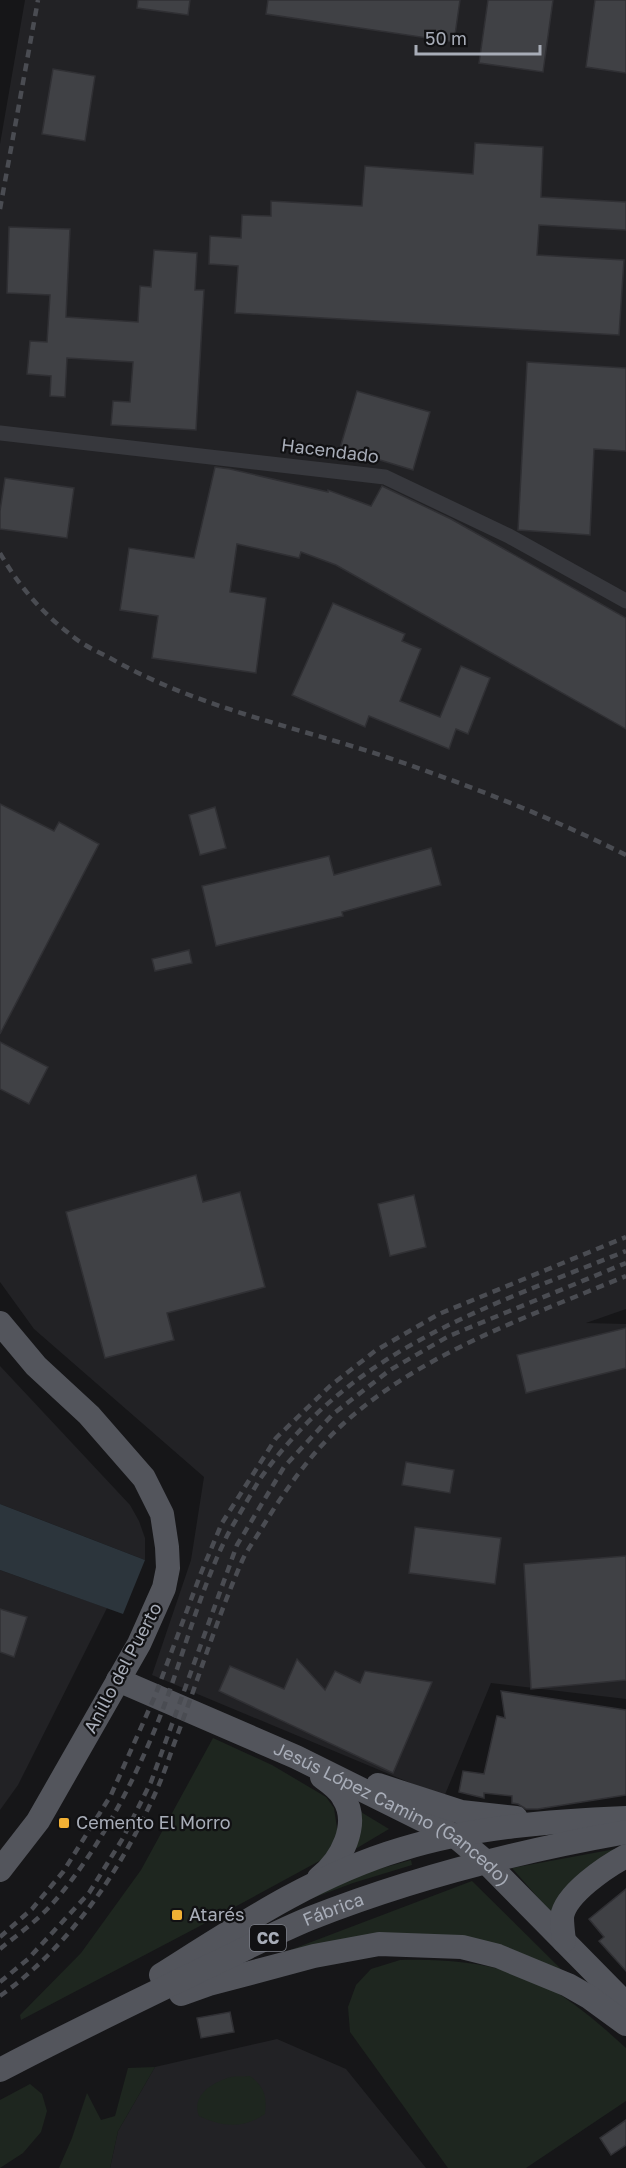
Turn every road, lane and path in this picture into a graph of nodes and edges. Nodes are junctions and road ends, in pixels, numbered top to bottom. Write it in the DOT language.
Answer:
graph roads {
  1 [pos="0,433"];
  2 [pos="626,601"];
  3 [pos="0,1323"];
  4 [pos="118,1680"];
  5 [pos="296,1757"];
  6 [pos="626,1818"];
  7 [pos="558,1821"];
  8 [pos="626,1832"];
  9 [pos="455,1836"];
  10 [pos="626,1856"];
  11 [pos="486,1862"];
  12 [pos="0,1870"];
  13 [pos="304,1889"];
  14 [pos="564,1941"];
  15 [pos="626,2004"];
  16 [pos="626,2024"];
  17 [pos="60,2038"];
  18 [pos="0,2070"];
  1 -- 2 [label="street, Hacendado"];
  3 -- 4 [label="main road, Anillo del Puerto"];
  4 -- 5 [label="main road, Jesús López Camino (Gancedo)"];
  4 -- 12 [label="main road, Anillo del Puerto"];
  5 -- 7 [label="main road"];
  5 -- 9 [label="main road, Jesús López Camino (Gancedo)"];
  5 -- 13 [label="main road"];
  6 -- 7 [label="main road, CC"];
  7 -- 9 [label="main road, CC"];
  8 -- 11 [label="main road, CC"];
  9 -- 11 [label="main road, Jesús López Camino (Gancedo)"];
  9 -- 13 [label="main road, Fábrica / CC"];
  10 -- 14 [label="main road"];
  11 -- 14 [label="main road, Jesús López Camino (Gancedo)"];
  11 -- 17 [label="main road, Fábrica / CC"];
  13 -- 17 [label="main road, Fábrica / CC"];
  14 -- 15 [label="main road, Jesús López Camino (Gancedo)"];
  16 -- 17 [label="main road"];
  17 -- 18 [label="main road, Fábrica / CC"];
}
